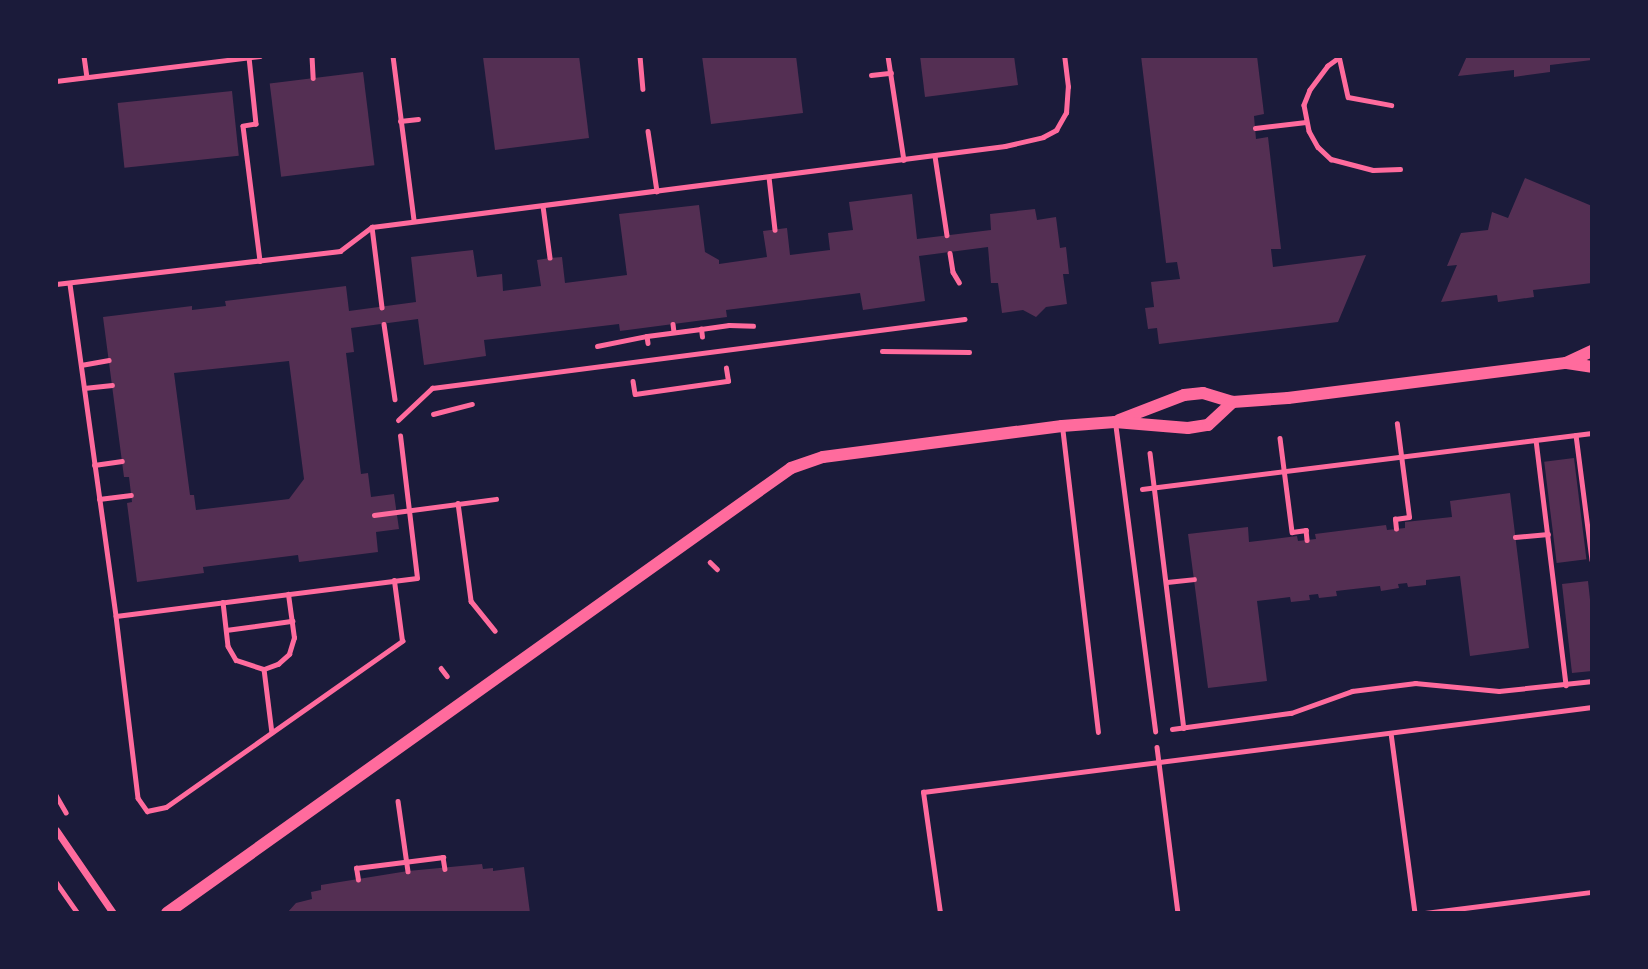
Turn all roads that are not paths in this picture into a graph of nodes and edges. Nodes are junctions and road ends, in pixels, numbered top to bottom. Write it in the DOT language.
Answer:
graph roads {
  1 [pos="965,319"];
  2 [pos="1592,351"];
  3 [pos="1566,363"];
  4 [pos="1592,367"];
  5 [pos="1233,402"];
  6 [pos="398,420"];
  7 [pos="1115,422"];
  8 [pos="1062,426"];
  9 [pos="1098,732"];
  10 [pos="1155,732"];
  11 [pos="56,830"];
  12 [pos="113,913"];
  13 [pos="167,913"];
  1 -- 6 [label="lane"];
  2 -- 3 [label="street"];
  3 -- 4 [label="street"];
  3 -- 5 [label="street"];
  5 -- 7 [label="street"];
  5 -- 7 [label="street"];
  7 -- 8 [label="street"];
  7 -- 10 [label="lane"];
  8 -- 9 [label="lane"];
  8 -- 13 [label="street"];
  11 -- 12 [label="street"];
}
